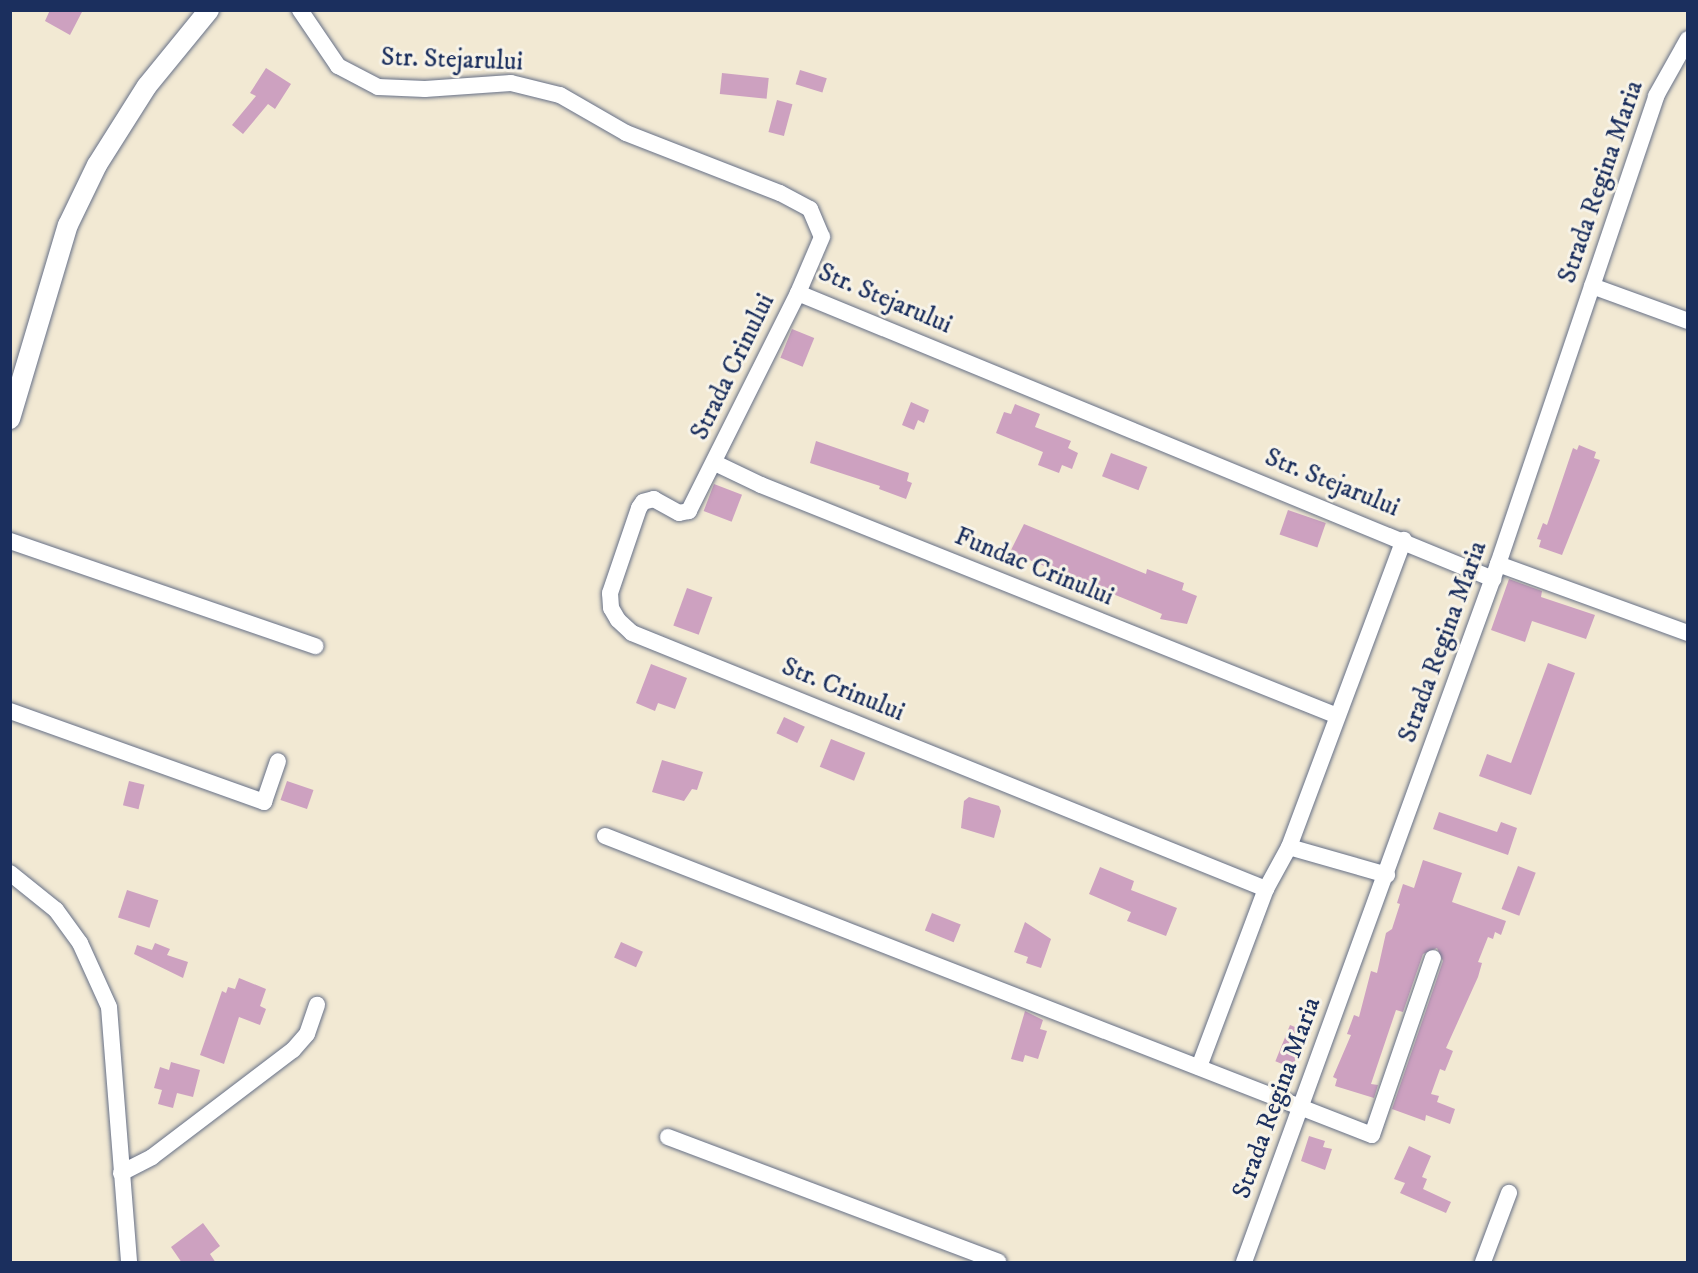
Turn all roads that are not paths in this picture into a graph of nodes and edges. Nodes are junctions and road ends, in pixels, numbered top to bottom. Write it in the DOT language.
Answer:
graph roads {
  1 [pos="209,10"];
  2 [pos="300,10"];
  3 [pos="1688,39"];
  4 [pos="1592,286"];
  5 [pos="798,293"];
  6 [pos="1688,321"];
  7 [pos="10,419"];
  8 [pos="715,463"];
  9 [pos="10,540"];
  10 [pos="1404,540"];
  11 [pos="1496,571"];
  12 [pos="1688,633"];
  13 [pos="315,646"];
  14 [pos="10,711"];
  15 [pos="1335,715"];
  16 [pos="278,761"];
  17 [pos="605,836"];
  18 [pos="1289,847"];
  19 [pos="10,873"];
  20 [pos="1387,876"];
  21 [pos="1266,889"];
  22 [pos="1433,958"];
  23 [pos="317,1005"];
  24 [pos="1199,1067"];
  25 [pos="1300,1109"];
  26 [pos="668,1137"];
  27 [pos="121,1173"];
  28 [pos="1509,1193"];
  29 [pos="129,1263"];
  30 [pos="998,1263"];
  31 [pos="1244,1263"];
  32 [pos="1483,1263"];
  1 -- 7 [label="street"];
  2 -- 5 [label="street, Str. Stejarului"];
  3 -- 4 [label="street, Strada Regina Maria"];
  4 -- 6 [label="street"];
  4 -- 11 [label="street, Strada Regina Maria"];
  5 -- 8 [label="street, Strada Crinului"];
  5 -- 10 [label="street, Str. Stejarului"];
  8 -- 15 [label="street, Fundac Crinului"];
  8 -- 21 [label="street, Str. Crinului"];
  9 -- 13 [label="street"];
  10 -- 11 [label="street, Str. Stejarului"];
  10 -- 15 [label="street"];
  11 -- 12 [label="street, Str. Stejarului"];
  11 -- 20 [label="street, Strada Regina Maria"];
  14 -- 16 [label="street"];
  15 -- 18 [label="street"];
  17 -- 24 [label="street"];
  18 -- 20 [label="street"];
  18 -- 21 [label="street"];
  19 -- 27 [label="street"];
  20 -- 25 [label="street, Strada Regina Maria"];
  21 -- 24 [label="street"];
  22 -- 25 [label="street"];
  23 -- 27 [label="street"];
  24 -- 25 [label="street"];
  25 -- 31 [label="street, Strada Regina Maria"];
  26 -- 30 [label="street"];
  27 -- 29 [label="street"];
  28 -- 32 [label="street"];
}
